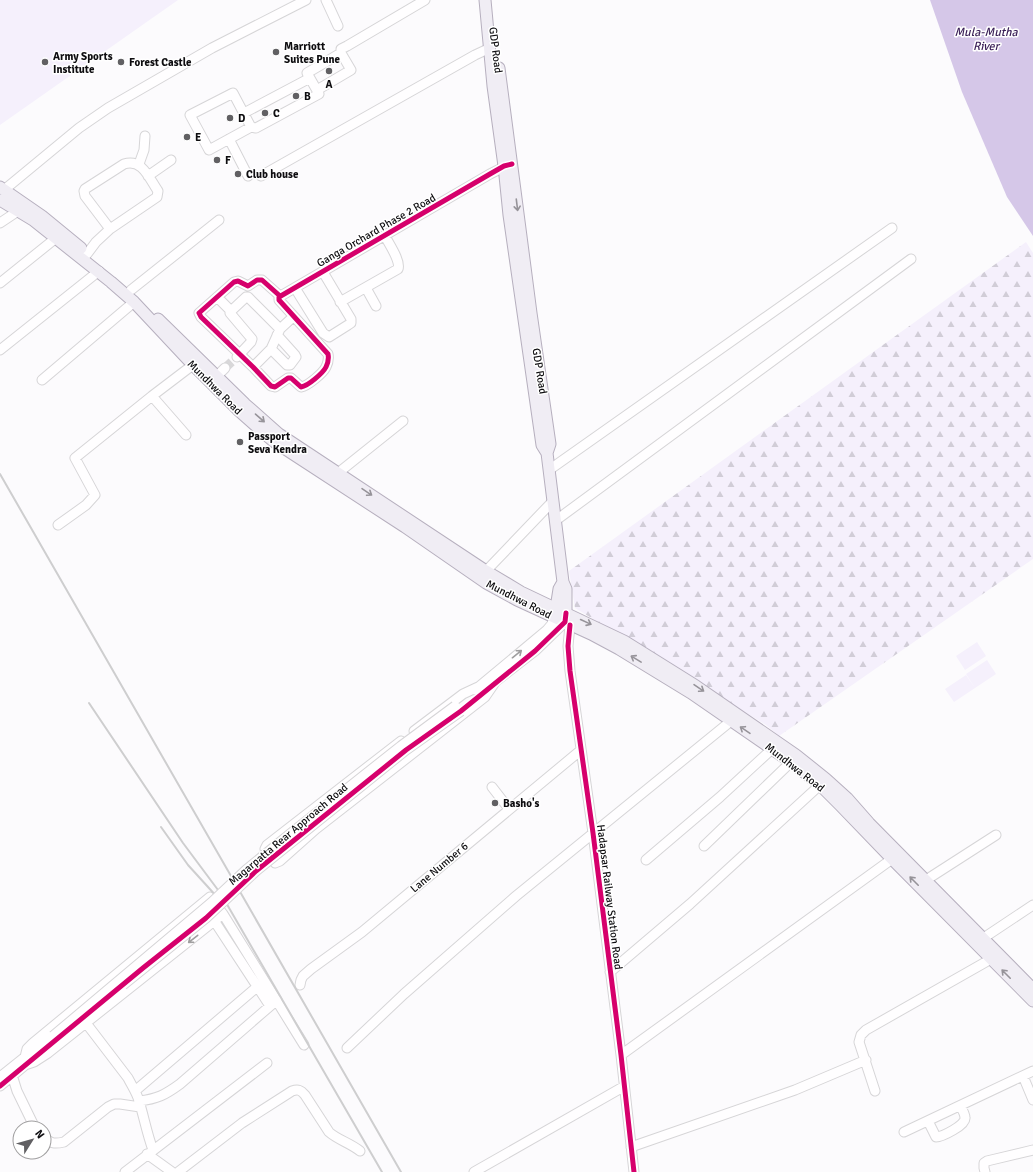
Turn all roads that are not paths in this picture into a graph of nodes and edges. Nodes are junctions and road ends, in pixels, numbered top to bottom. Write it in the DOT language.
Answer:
graph roads {
  1 [pos="306,0"];
  2 [pos="326,0"];
  3 [pos="425,0"];
  4 [pos="484,0"];
  5 [pos="490,0"];
  6 [pos="338,26"];
  7 [pos="490,48"];
  8 [pos="341,53"];
  9 [pos="310,78"];
  10 [pos="317,90"];
  11 [pos="244,114"];
  12 [pos="251,127"];
  13 [pos="145,136"];
  14 [pos="229,139"];
  15 [pos="171,160"];
  16 [pos="139,164"];
  17 [pos="508,165"];
  18 [pos="148,176"];
  19 [pos="248,176"];
  20 [pos="260,176"];
  21 [pos="1,192"];
  22 [pos="18,210"];
  23 [pos="219,220"];
  24 [pos="0,223"];
  25 [pos="892,228"];
  26 [pos="110,229"];
  27 [pos="385,236"];
  28 [pos="56,238"];
  29 [pos="87,254"];
  30 [pos="911,259"];
  31 [pos="99,271"];
  32 [pos="323,272"];
  33 [pos="0,283"];
  34 [pos="295,288"];
  35 [pos="366,288"];
  36 [pos="131,290"];
  37 [pos="280,296"];
  38 [pos="217,297"];
  39 [pos="134,302"];
  40 [pos="340,302"];
  41 [pos="376,306"];
  42 [pos="231,311"];
  43 [pos="293,317"];
  44 [pos="278,332"];
  45 [pos="271,349"];
  46 [pos="0,350"];
  47 [pos="239,356"];
  48 [pos="196,362"];
  49 [pos="253,367"];
  50 [pos="225,368"];
  51 [pos="216,376"];
  52 [pos="42,380"];
  53 [pos="152,396"];
  54 [pos="403,422"];
  55 [pos="186,435"];
  56 [pos="276,438"];
  57 [pos="549,470"];
  58 [pos="338,472"];
  59 [pos="553,501"];
  60 [pos="555,521"];
  61 [pos="58,525"];
  62 [pos="436,544"];
  63 [pos="486,571"];
  64 [pos="562,582"];
  65 [pos="562,617"];
  66 [pos="496,681"];
  67 [pos="478,687"];
  68 [pos="458,709"];
  69 [pos="731,721"];
  70 [pos="772,749"];
  71 [pos="581,750"];
  72 [pos="789,757"];
  73 [pos="820,785"];
  74 [pos="492,787"];
  75 [pos="509,809"];
  76 [pos="593,833"];
  77 [pos="996,835"];
  78 [pos="704,846"];
  79 [pos="892,859"];
  80 [pos="646,860"];
  81 [pos="926,880"];
  82 [pos="1033,905"];
  83 [pos="223,914"];
  84 [pos="215,922"];
  85 [pos="979,941"];
  86 [pos="991,959"];
  87 [pos="610,972"];
  88 [pos="300,985"];
  89 [pos="257,987"];
  90 [pos="1033,989"];
  91 [pos="1033,1001"];
  92 [pos="273,1003"];
  93 [pos="86,1023"];
  94 [pos="304,1045"];
  95 [pos="347,1048"];
  96 [pos="621,1055"];
  97 [pos="866,1060"];
  98 [pos="25,1061"];
  99 [pos="267,1063"];
  100 [pos="1033,1071"];
  101 [pos="12,1075"];
  102 [pos="1023,1076"];
  103 [pos="0,1077"];
  104 [pos="0,1086"];
  105 [pos="624,1087"];
  106 [pos="135,1091"];
  107 [pos="876,1091"];
  108 [pos="1033,1100"];
  109 [pos="140,1104"];
  110 [pos="960,1106"];
  111 [pos="31,1120"];
  112 [pos="928,1121"];
  113 [pos="904,1132"];
  114 [pos="52,1143"];
  115 [pos="630,1147"];
  116 [pos="1033,1150"];
  117 [pos="360,1151"];
  118 [pos="150,1152"];
  119 [pos="125,1172"];
  120 [pos="172,1172"];
  121 [pos="178,1172"];
  122 [pos="474,1172"];
  123 [pos="634,1172"];
  124 [pos="985,1172"];
  1 -- 21 [label="street"];
  2 -- 6 [label="street"];
  3 -- 8 [label="street"];
  4 -- 7 [label="main road"];
  5 -- 17 [label="main road, GDP Road"];
  7 -- 17 [label="main road"];
  7 -- 20 [label="street"];
  8 -- 9 [label="street"];
  8 -- 10 [label="street"];
  9 -- 10 [label="street"];
  9 -- 11 [label="street"];
  10 -- 12 [label="street"];
  11 -- 12 [label="street"];
  11 -- 14 [label="street"];
  12 -- 14 [label="street"];
  13 -- 16 [label="street"];
  14 -- 19 [label="street"];
  15 -- 18 [label="street"];
  16 -- 18 [label="street"];
  16 -- 26 [label="street"];
  17 -- 27 [label="street, Ganga Orchard Phase 2 Road"];
  17 -- 57 [label="main road, GDP Road"];
  18 -- 26 [label="street"];
  21 -- 22 [label="main road, Mundhwa Road"];
  21 -- 29 [label="main road, Mundhwa Road"];
  22 -- 24 [label="street"];
  22 -- 28 [label="main road, Mundhwa Road"];
  23 -- 36 [label="street"];
  25 -- 57 [label="street"];
  26 -- 29 [label="street"];
  27 -- 32 [label="street, Ganga Orchard Phase 2 Road"];
  27 -- 35 [label="street, Ganga Orchard Phase 2 Road"];
  28 -- 31 [label="main road, Mundhwa Road"];
  28 -- 33 [label="street"];
  29 -- 36 [label="main road, Mundhwa Road"];
  30 -- 60 [label="street"];
  31 -- 39 [label="main road, Mundhwa Road"];
  31 -- 46 [label="street"];
  32 -- 34 [label="street, Ganga Orchard Phase 2 Road"];
  32 -- 40 [label="street, Ganga Orchard Phase 2 Road"];
  34 -- 37 [label="street, Ganga Orchard Phase 2 Road"];
  34 -- 40 [label="street, Ganga Orchard Phase 2 Road"];
  35 -- 40 [label="street, Ganga Orchard Phase 2 Road"];
  35 -- 41 [label="street"];
  36 -- 48 [label="main road, Mundhwa Road"];
  37 -- 38 [label="street"];
  37 -- 43 [label="street"];
  38 -- 42 [label="street"];
  38 -- 47 [label="street"];
  39 -- 48 [label="main road, Mundhwa Road"];
  39 -- 52 [label="street"];
  42 -- 44 [label="street"];
  42 -- 47 [label="street"];
  43 -- 44 [label="street"];
  43 -- 49 [label="street"];
  44 -- 45 [label="street"];
  44 -- 45 [label="street"];
  45 -- 49 [label="street"];
  47 -- 49 [label="street"];
  48 -- 51 [label="main road, Mundhwa Road"];
  48 -- 53 [label="street"];
  48 -- 56 [label="main road, Mundhwa Road"];
  50 -- 51 [label="street"];
  51 -- 56 [label="main road, Mundhwa Road, one-way"];
  53 -- 55 [label="street"];
  53 -- 61 [label="street"];
  54 -- 58 [label="street"];
  56 -- 58 [label="main road, Mundhwa Road"];
  56 -- 62 [label="main road, Mundhwa Road"];
  57 -- 59 [label="main road, GDP Road"];
  58 -- 62 [label="main road, Mundhwa Road, one-way"];
  59 -- 60 [label="main road, GDP Road"];
  59 -- 63 [label="street"];
  60 -- 64 [label="main road, GDP Road"];
  62 -- 63 [label="main road, Mundhwa Road"];
  62 -- 65 [label="main road, Mundhwa Road"];
  63 -- 65 [label="main road, Mundhwa Road"];
  64 -- 65 [label="main road, Magarpatta Rear Approach Road"];
  65 -- 66 [label="street, Magarpatta Rear Approach Road"];
  67 -- 65 [label="street, Magarpatta Rear Approach Road, one-way"];
  69 -- 65 [label="main road, Mundhwa Road, one-way"];
  65 -- 71 [label="street, Hadapsar Railway Station Road"];
  65 -- 72 [label="main road, Mundhwa Road, one-way"];
  66 -- 67 [label="street"];
  66 -- 68 [label="street, Magarpatta Rear Approach Road"];
  67 -- 68 [label="street, Magarpatta Rear Approach Road"];
  68 -- 98 [label="street, Magarpatta Rear Approach Road, bridge"];
  70 -- 69 [label="main road, Mundhwa Road, one-way"];
  69 -- 76 [label="street"];
  70 -- 72 [label="main road, Mundhwa Road"];
  70 -- 80 [label="street"];
  71 -- 75 [label="street, Lane Number 6"];
  71 -- 76 [label="street, Hadapsar Railway Station Road"];
  72 -- 73 [label="main road, Mundhwa Road"];
  72 -- 78 [label="street"];
  72 -- 81 [label="main road, Mundhwa Road"];
  73 -- 79 [label="main road, Mundhwa Road"];
  73 -- 87 [label="street"];
  74 -- 75 [label="street"];
  75 -- 88 [label="street, Lane Number 6"];
  76 -- 87 [label="street, Hadapsar Railway Station Road"];
  76 -- 95 [label="street"];
  77 -- 81 [label="street"];
  85 -- 79 [label="main road, Mundhwa Road, one-way"];
  79 -- 96 [label="street"];
  81 -- 85 [label="main road, Mundhwa Road"];
  82 -- 85 [label="street"];
  83 -- 84 [label="street"];
  83 -- 92 [label="street"];
  83 -- 98 [label="street"];
  84 -- 89 [label="street"];
  84 -- 93 [label="street, one-way"];
  85 -- 86 [label="main road, Mundhwa Road"];
  85 -- 90 [label="main road, Mundhwa Road"];
  91 -- 86 [label="main road, Mundhwa Road, one-way"];
  86 -- 97 [label="street"];
  87 -- 96 [label="street, Hadapsar Railway Station Road"];
  89 -- 92 [label="street"];
  89 -- 106 [label="street"];
  92 -- 94 [label="street"];
  92 -- 109 [label="street"];
  93 -- 98 [label="street"];
  93 -- 106 [label="street"];
  96 -- 105 [label="street, Hadapsar Railway Station Road"];
  97 -- 107 [label="street"];
  97 -- 115 [label="street"];
  98 -- 101 [label="street, Magarpatta Rear Approach Road"];
  98 -- 103 [label="street, Magarpatta Rear Approach Road"];
  99 -- 118 [label="street"];
  100 -- 102 [label="street"];
  101 -- 104 [label="street, Magarpatta Rear Approach Road"];
  101 -- 111 [label="street"];
  102 -- 108 [label="street"];
  102 -- 110 [label="street"];
  105 -- 115 [label="street, Hadapsar Railway Station Road"];
  105 -- 122 [label="street"];
  106 -- 109 [label="street"];
  109 -- 114 [label="street"];
  109 -- 118 [label="street"];
  110 -- 112 [label="street"];
  110 -- 112 [label="street"];
  112 -- 113 [label="street"];
  115 -- 123 [label="street, Hadapsar Railway Station Road"];
  116 -- 124 [label="street"];
  117 -- 121 [label="street"];
  118 -- 119 [label="street"];
  118 -- 120 [label="street"];
}
